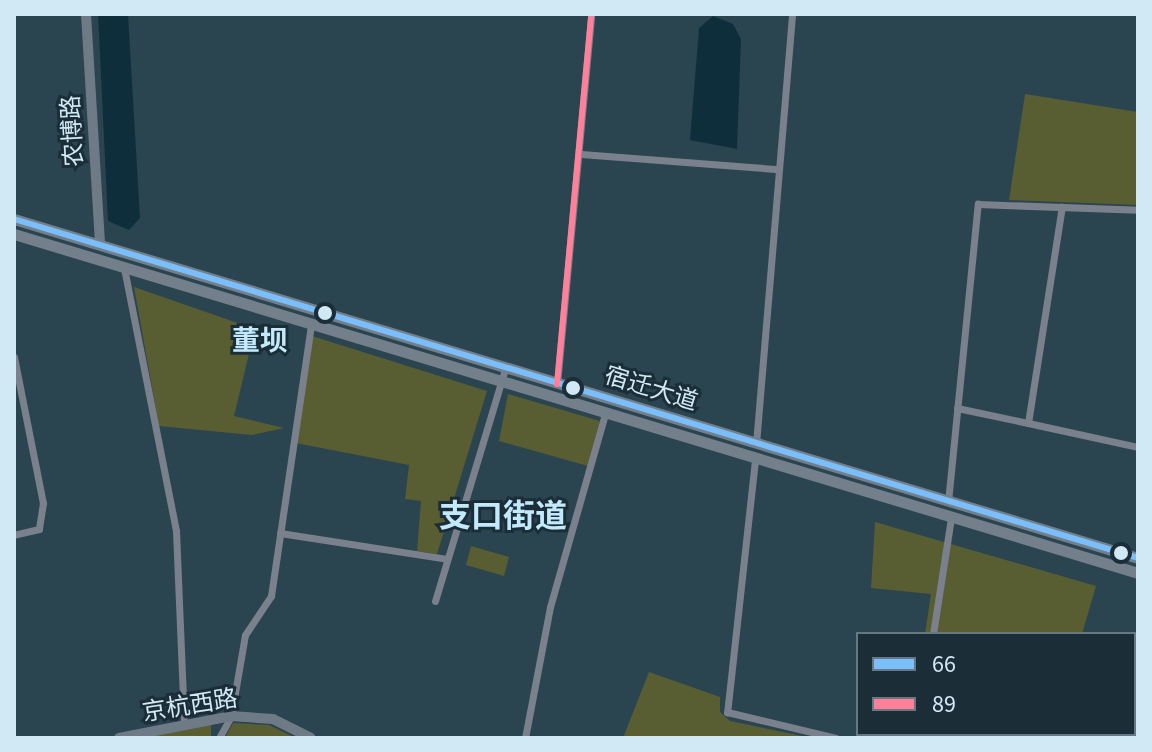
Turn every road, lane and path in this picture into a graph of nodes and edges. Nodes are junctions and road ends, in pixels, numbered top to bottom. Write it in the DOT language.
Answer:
graph roads {
  1 [pos="86,14"];
  2 [pos="591,14"];
  3 [pos="792,14"];
  4 [pos="581,154"];
  5 [pos="778,169"];
  6 [pos="1062,207"];
  7 [pos="1138,210"];
  8 [pos="14,219"];
  9 [pos="14,234"];
  10 [pos="100,245"];
  11 [pos="124,268"];
  12 [pos="311,326"];
  13 [pos="14,357"];
  14 [pos="505,369"];
  15 [pos="501,383"];
  16 [pos="557,384"];
  17 [pos="957,408"];
  18 [pos="605,414"];
  19 [pos="1028,423"];
  20 [pos="756,444"];
  21 [pos="1138,447"];
  22 [pos="755,460"];
  23 [pos="948,502"];
  24 [pos="951,518"];
  25 [pos="280,533"];
  26 [pos="14,535"];
  27 [pos="1138,558"];
  28 [pos="447,559"];
  29 [pos="1138,573"];
  30 [pos="435,601"];
  31 [pos="933,632"];
  32 [pos="231,716"];
  33 [pos="184,724"];
  34 [pos="119,738"];
  35 [pos="219,738"];
  36 [pos="311,738"];
  37 [pos="525,738"];
  38 [pos="836,738"];
  1 -- 10 [label="street, 农博路"];
  2 -- 4 [label="street"];
  3 -- 5 [label="street"];
  4 -- 5 [label="street"];
  4 -- 16 [label="street"];
  5 -- 20 [label="street"];
  6 -- 7 [label="street"];
  6 -- 17 [label="street"];
  6 -- 19 [label="street"];
  8 -- 10 [label="main road, 宿迁大道"];
  9 -- 11 [label="main road, 宿迁大道"];
  10 -- 14 [label="main road, 宿迁大道"];
  11 -- 12 [label="main road, 宿迁大道"];
  11 -- 33 [label="street"];
  12 -- 15 [label="main road, 宿迁大道"];
  12 -- 25 [label="street"];
  13 -- 26 [label="street"];
  14 -- 15 [label="street"];
  14 -- 16 [label="main road, 宿迁大道"];
  15 -- 18 [label="main road, 宿迁大道"];
  15 -- 28 [label="street"];
  16 -- 20 [label="main road, 宿迁大道"];
  17 -- 19 [label="street"];
  17 -- 23 [label="street"];
  18 -- 22 [label="main road, 宿迁大道"];
  18 -- 37 [label="street"];
  19 -- 21 [label="street"];
  20 -- 23 [label="main road, 宿迁大道"];
  22 -- 24 [label="main road, 宿迁大道"];
  22 -- 38 [label="street"];
  23 -- 27 [label="main road, 宿迁大道"];
  24 -- 29 [label="main road, 宿迁大道"];
  24 -- 31 [label="street"];
  25 -- 28 [label="street"];
  25 -- 32 [label="street"];
  28 -- 30 [label="street"];
  32 -- 33 [label="street, 京杭西路"];
  32 -- 35 [label="street"];
  32 -- 36 [label="street, 京杭西路"];
  33 -- 34 [label="street, 京杭西路"];
}
